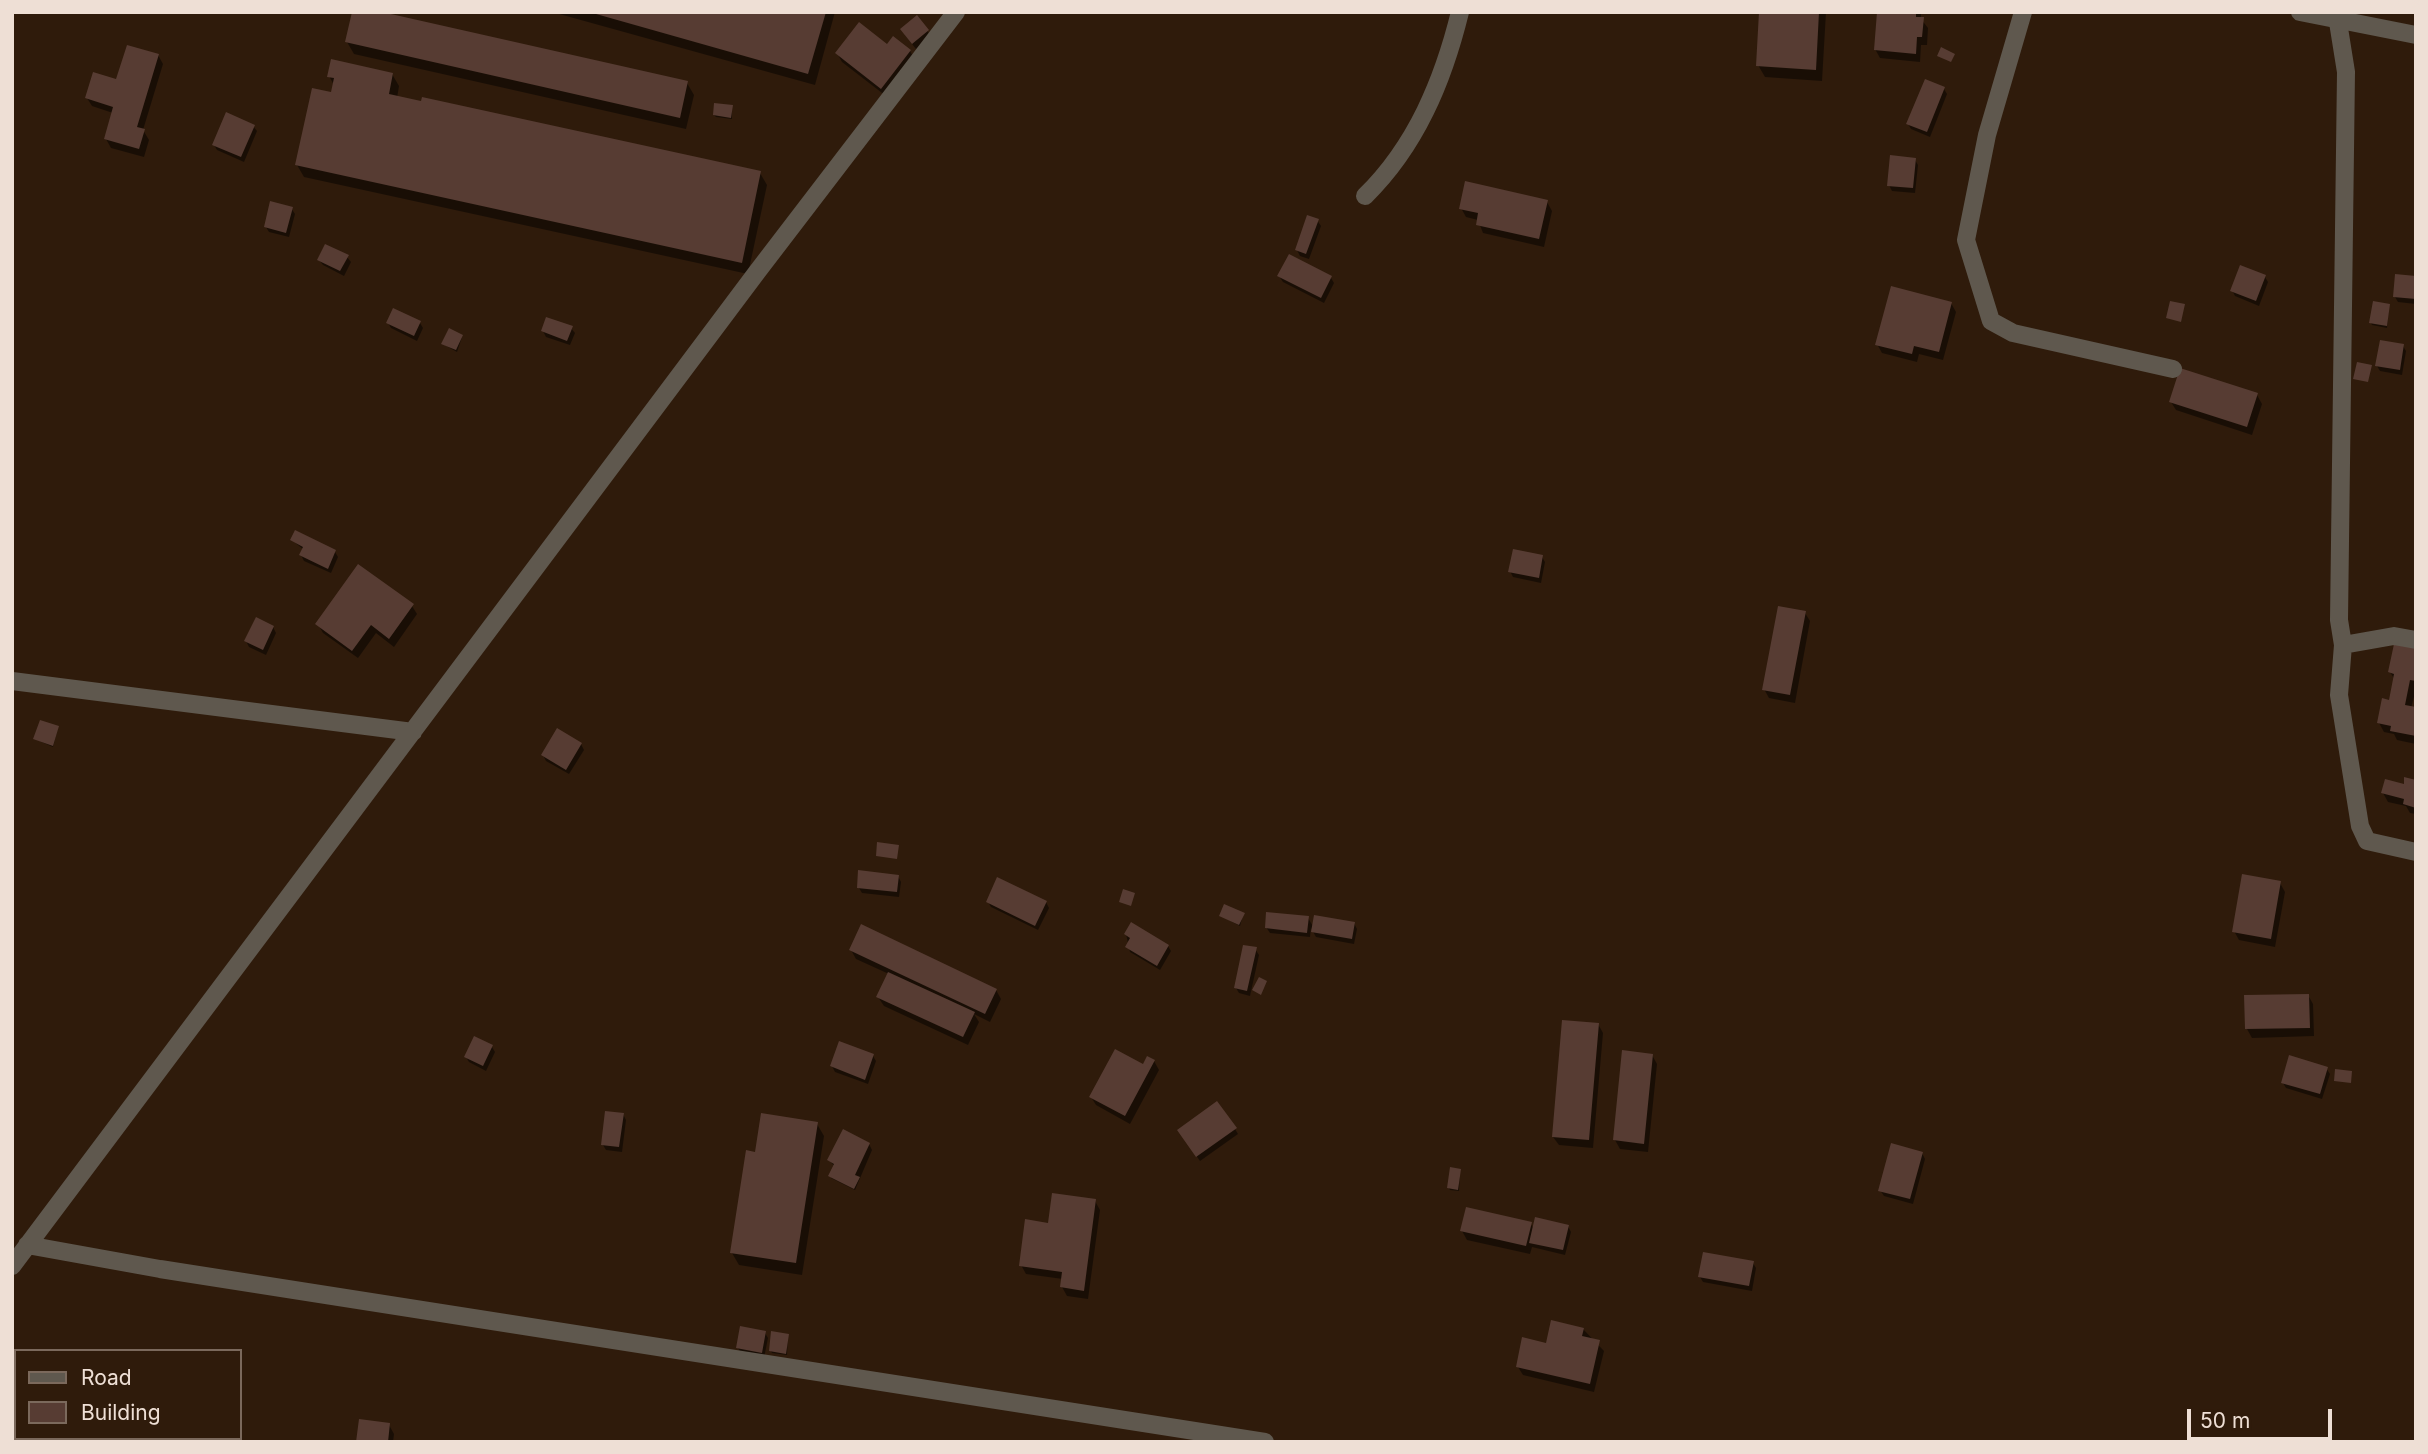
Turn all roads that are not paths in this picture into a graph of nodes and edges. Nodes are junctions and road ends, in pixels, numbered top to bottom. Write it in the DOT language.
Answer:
graph roads {
  1 [pos="956,12"];
  2 [pos="1460,12"];
  3 [pos="2023,12"];
  4 [pos="2300,12"];
  5 [pos="2338,22"];
  6 [pos="2416,35"];
  7 [pos="1365,196"];
  8 [pos="2173,369"];
  9 [pos="2416,640"];
  10 [pos="2343,645"];
  11 [pos="12,681"];
  12 [pos="413,732"];
  13 [pos="2416,852"];
  14 [pos="27,1245"];
  15 [pos="12,1266"];
  16 [pos="1134,1433"];
  17 [pos="1265,1442"];
  1 -- 12 [label="street"];
  2 -- 7 [label="street"];
  3 -- 8 [label="street"];
  4 -- 5 [label="street"];
  5 -- 6 [label="street"];
  5 -- 10 [label="street"];
  9 -- 10 [label="street"];
  10 -- 13 [label="street"];
  11 -- 12 [label="street"];
  12 -- 14 [label="street"];
  14 -- 15 [label="street"];
  14 -- 16 [label="street"];
  16 -- 17 [label="street"];
}
